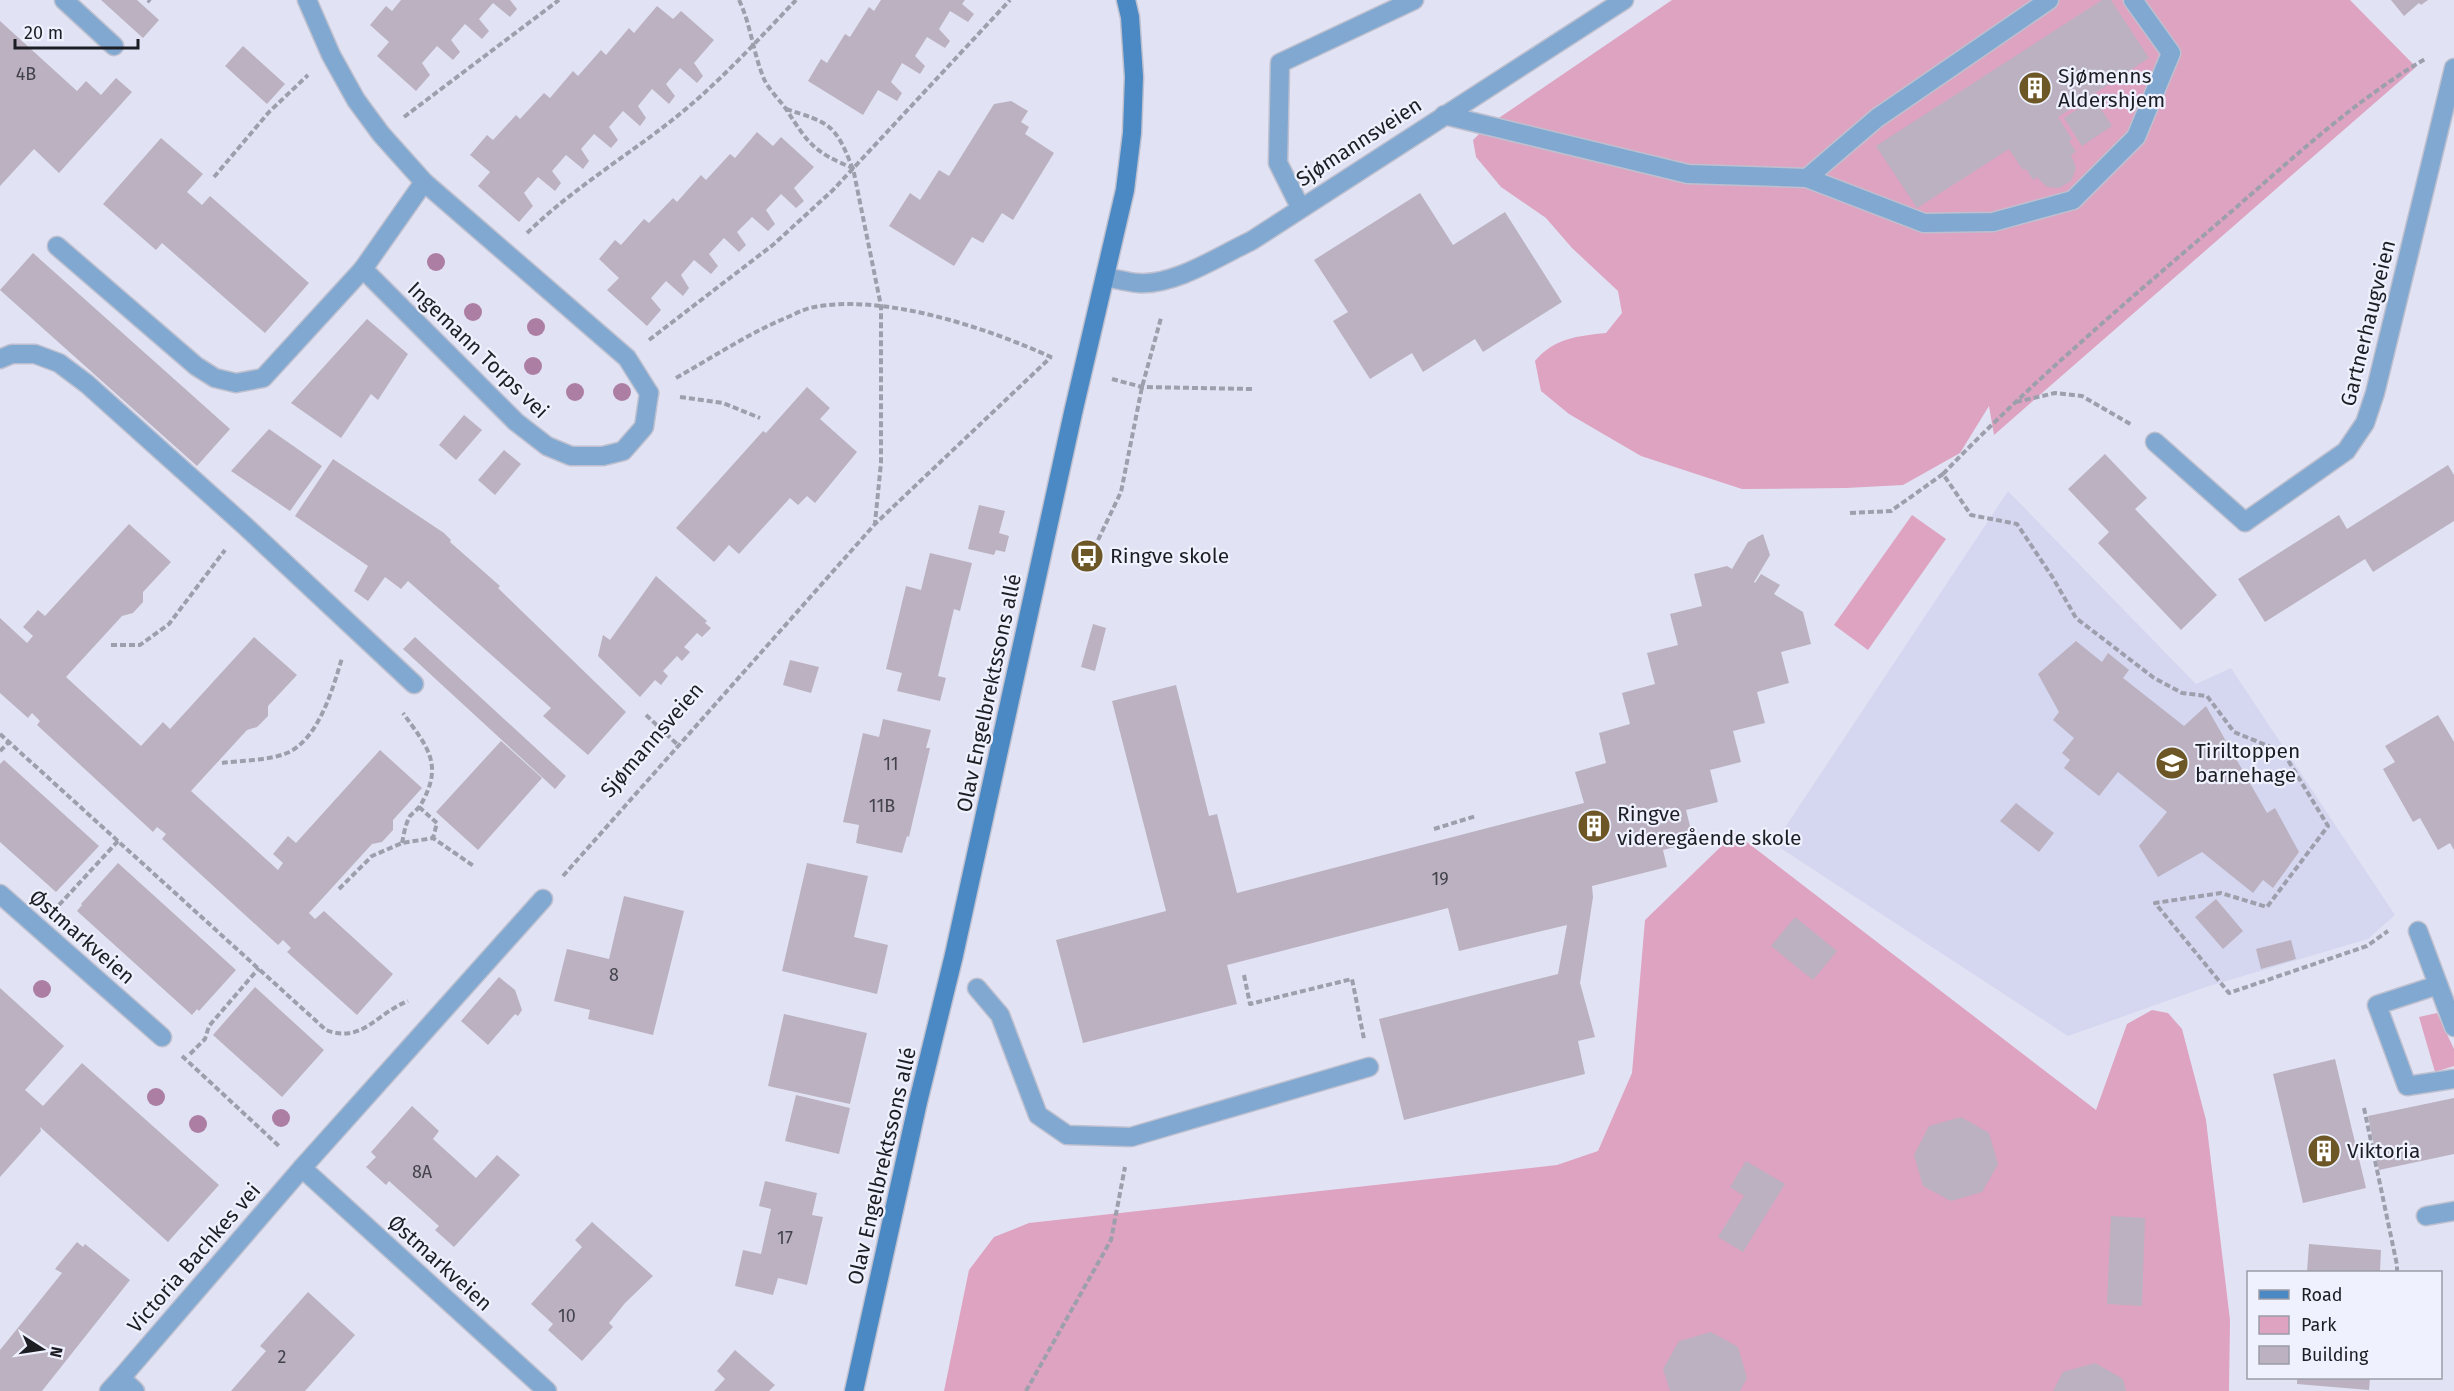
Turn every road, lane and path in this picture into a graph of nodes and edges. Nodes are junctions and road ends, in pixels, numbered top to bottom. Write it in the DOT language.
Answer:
graph roads {
  1 [pos="64,0"];
  2 [pos="307,0"];
  3 [pos="559,0"];
  4 [pos="739,0"];
  5 [pos="796,0"];
  6 [pos="1010,0"];
  7 [pos="1126,0"];
  8 [pos="1414,0"];
  9 [pos="1624,0"];
  10 [pos="2049,0"];
  11 [pos="2133,0"];
  12 [pos="753,45"];
  13 [pos="114,46"];
  14 [pos="331,55"];
  15 [pos="2434,56"];
  16 [pos="2454,68"];
  17 [pos="785,109"];
  18 [pos="1444,115"];
  19 [pos="381,134"];
  20 [pos="853,168"];
  21 [pos="214,177"];
  22 [pos="1807,178"];
  23 [pos="424,182"];
  24 [pos="1300,207"];
  25 [pos="57,246"];
  26 [pos="507,254"];
  27 [pos="363,269"];
  28 [pos="1105,277"];
  29 [pos="881,306"];
  30 [pos="1161,318"];
  31 [pos="1051,357"];
  32 [pos="0,358"];
  33 [pos="627,358"];
  34 [pos="1058,360"];
  35 [pos="1105,377"];
  36 [pos="1142,387"];
  37 [pos="1252,389"];
  38 [pos="649,393"];
  39 [pos="2015,402"];
  40 [pos="760,418"];
  41 [pos="2155,442"];
  42 [pos="1942,474"];
  43 [pos="1850,513"];
  44 [pos="875,524"];
  45 [pos="244,525"];
  46 [pos="1098,540"];
  47 [pos="351,626"];
  48 [pos="111,645"];
  49 [pos="411,682"];
  50 [pos="646,715"];
  51 [pos="0,734"];
  52 [pos="9,742"];
  53 [pos="678,745"];
  54 [pos="0,751"];
  55 [pos="222,763"];
  56 [pos="419,807"];
  57 [pos="1476,816"];
  58 [pos="1434,829"];
  59 [pos="433,838"];
  60 [pos="118,840"];
  61 [pos="402,843"];
  62 [pos="475,867"];
  63 [pos="339,889"];
  64 [pos="0,894"];
  65 [pos="543,899"];
  66 [pos="55,909"];
  67 [pos="2396,926"];
  68 [pos="2418,931"];
  69 [pos="259,968"];
  70 [pos="1244,975"];
  71 [pos="2438,985"];
  72 [pos="977,988"];
  73 [pos="453,999"];
  74 [pos="2454,1027"];
  75 [pos="162,1037"];
  76 [pos="185,1058"];
  77 [pos="1369,1067"];
  78 [pos="2454,1079"];
  79 [pos="2364,1108"];
  80 [pos="1131,1137"];
  81 [pos="302,1168"];
  82 [pos="2454,1211"];
  83 [pos="2426,1216"];
  84 [pos="2397,1271"];
  85 [pos="115,1384"];
  86 [pos="135,1391"];
  87 [pos="547,1391"];
  88 [pos="854,1391"];
  89 [pos="1026,1391"];
  1 -- 13 [label="street"];
  2 -- 14 [label="street"];
  3 -- 19 [label="path"];
  4 -- 12 [label="path"];
  5 -- 12 [label="path"];
  6 -- 20 [label="path"];
  7 -- 28 [label="street, Olav Engelbrektssons allé"];
  8 -- 24 [label="street"];
  9 -- 18 [label="street, Sjømannsveien"];
  10 -- 22 [label="street"];
  11 -- 22 [label="street"];
  12 -- 17 [label="path"];
  12 -- 26 [label="path"];
  14 -- 19 [label="street"];
  14 -- 21 [label="path"];
  15 -- 39 [label="path"];
  16 -- 41 [label="street, Gartnerhaugveien"];
  17 -- 20 [label="path"];
  17 -- 20 [label="path"];
  18 -- 22 [label="street"];
  18 -- 24 [label="street, Sjømannsveien"];
  19 -- 23 [label="street"];
  20 -- 29 [label="path"];
  20 -- 33 [label="path"];
  23 -- 26 [label="street"];
  23 -- 27 [label="street"];
  24 -- 28 [label="street, Sjømannsveien"];
  25 -- 27 [label="street"];
  26 -- 33 [label="street"];
  27 -- 38 [label="street, Ingemann Torps vei"];
  28 -- 88 [label="street, Olav Engelbrektssons allé"];
  29 -- 31 [label="path"];
  29 -- 38 [label="path"];
  29 -- 44 [label="path"];
  30 -- 36 [label="path"];
  31 -- 34 [label="path"];
  31 -- 44 [label="path, Sjømannsveien"];
  32 -- 45 [label="street"];
  33 -- 38 [label="street"];
  35 -- 36 [label="path"];
  36 -- 37 [label="path"];
  36 -- 46 [label="path"];
  38 -- 40 [label="path"];
  39 -- 41 [label="path"];
  39 -- 42 [label="path"];
  42 -- 43 [label="path"];
  42 -- 67 [label="path"];
  44 -- 53 [label="path, Sjømannsveien"];
  45 -- 47 [label="street"];
  45 -- 48 [label="path"];
  47 -- 49 [label="street"];
  47 -- 55 [label="path"];
  49 -- 56 [label="path"];
  50 -- 53 [label="path"];
  51 -- 52 [label="path"];
  52 -- 54 [label="path"];
  52 -- 60 [label="path"];
  53 -- 65 [label="path, Sjømannsveien"];
  56 -- 59 [label="path"];
  56 -- 61 [label="path"];
  57 -- 58 [label="path"];
  59 -- 61 [label="path"];
  59 -- 62 [label="path"];
  60 -- 66 [label="path"];
  60 -- 69 [label="path"];
  61 -- 63 [label="path"];
  64 -- 75 [label="street, Østmarkveien"];
  65 -- 73 [label="street"];
  68 -- 71 [label="street"];
  69 -- 73 [label="path"];
  69 -- 76 [label="path"];
  70 -- 77 [label="path"];
  71 -- 74 [label="street"];
  71 -- 78 [label="street"];
  72 -- 80 [label="street"];
  73 -- 81 [label="street"];
  75 -- 76 [label="path"];
  76 -- 81 [label="path"];
  77 -- 80 [label="street"];
  79 -- 84 [label="path"];
  80 -- 89 [label="path"];
  81 -- 85 [label="street, Victoria Bachkes vei"];
  81 -- 87 [label="street, Østmarkveien"];
  82 -- 83 [label="street"];
  85 -- 86 [label="street, Victoria Bachkes vei"];
}
